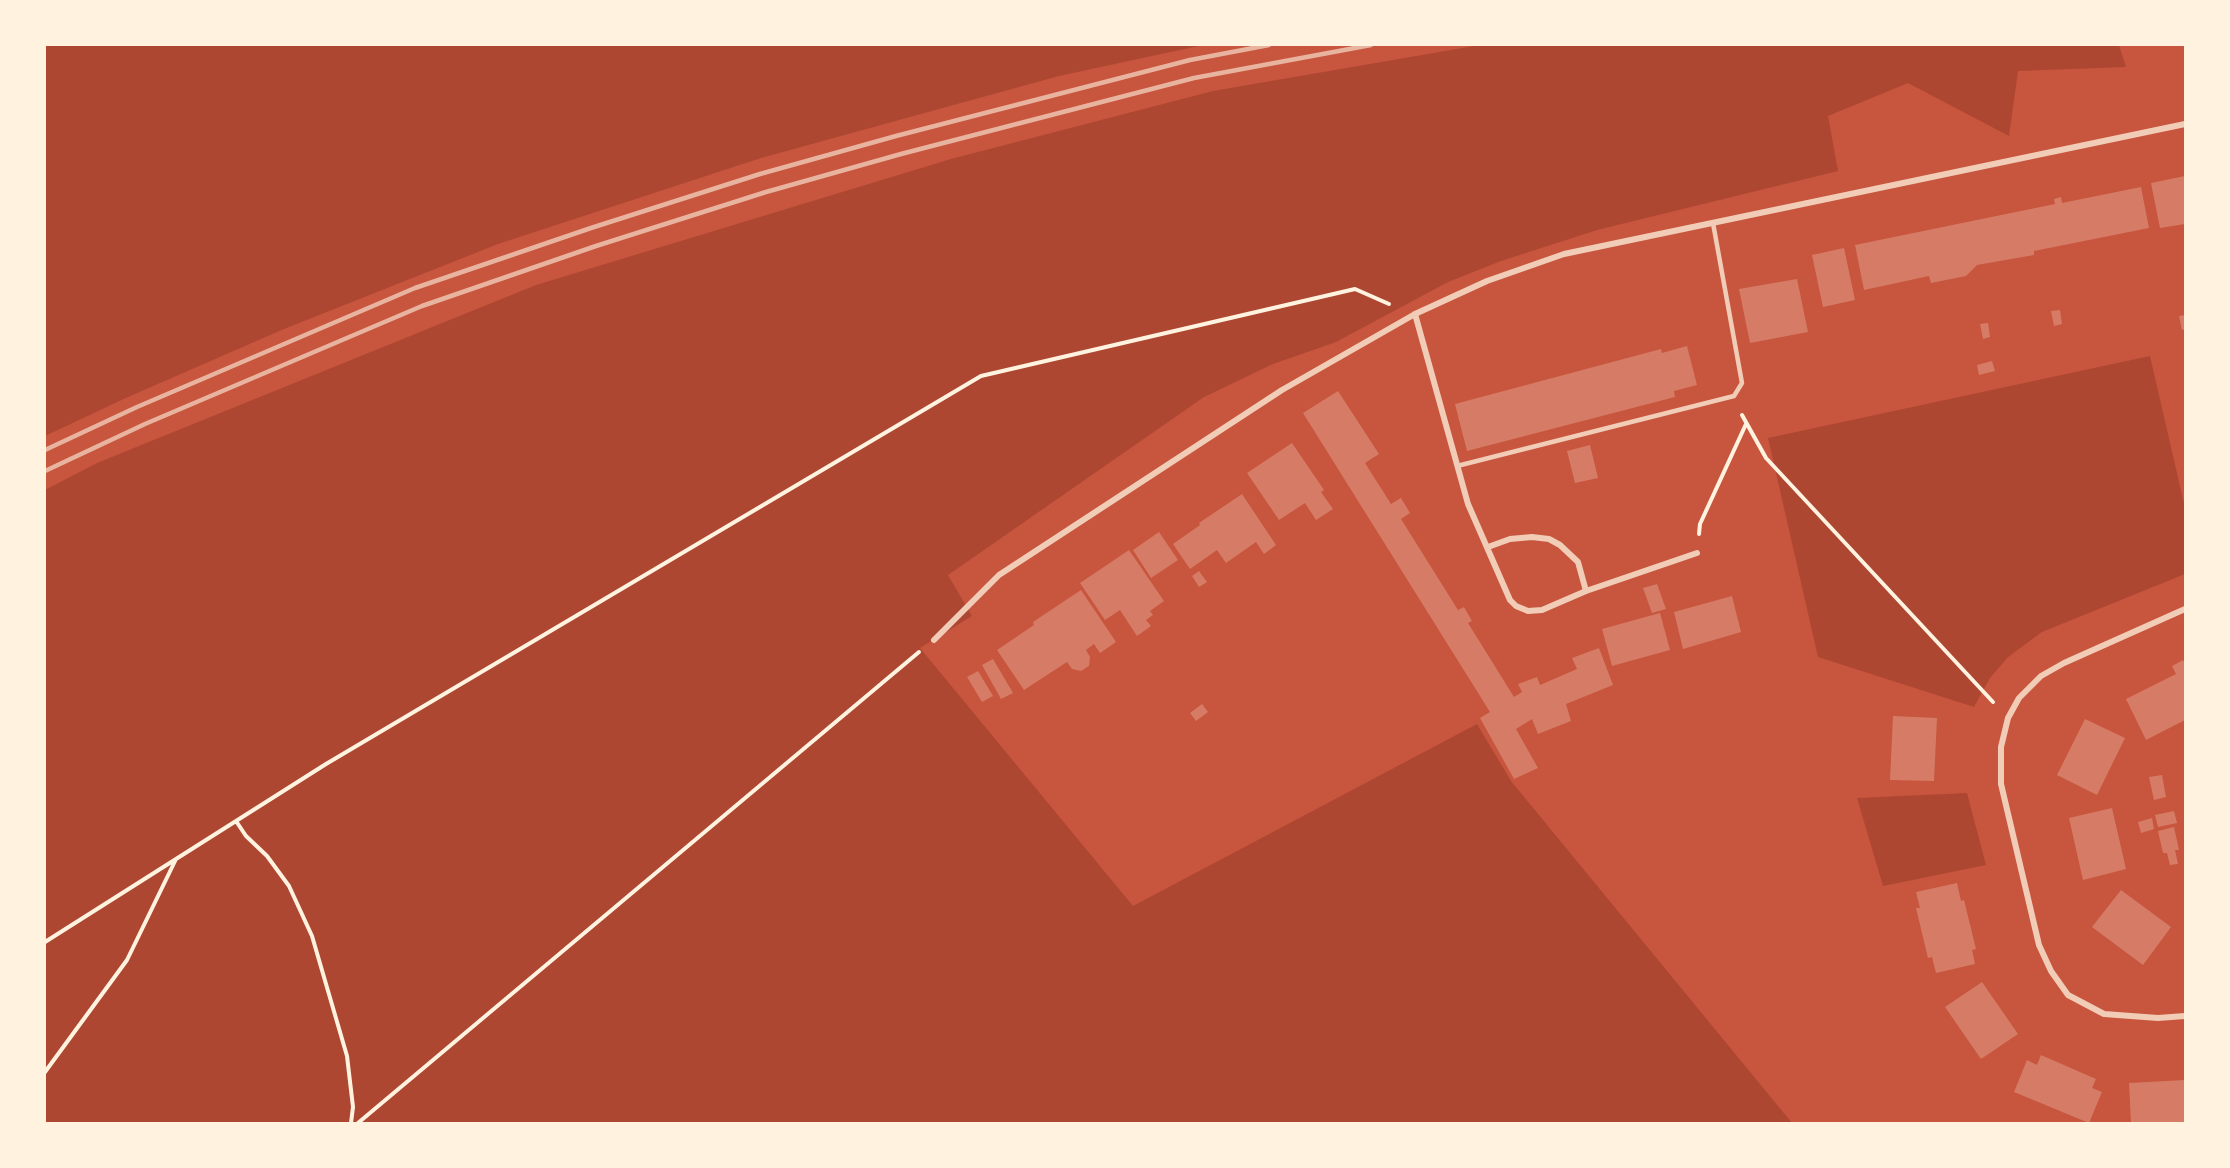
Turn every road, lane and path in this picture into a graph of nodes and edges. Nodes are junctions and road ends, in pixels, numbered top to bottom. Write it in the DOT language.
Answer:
graph roads {
  1 [pos="2185,124"];
  2 [pos="1713,223"];
  3 [pos="1415,314"];
  4 [pos="1734,396"];
  5 [pos="1746,424"];
  6 [pos="1457,466"];
  7 [pos="1488,547"];
  8 [pos="1697,553"];
  9 [pos="1586,591"];
  10 [pos="2185,609"];
  11 [pos="934,640"];
  12 [pos="2008,718"];
  13 [pos="236,821"];
  14 [pos="177,859"];
  15 [pos="45,942"];
  16 [pos="2185,1016"];
  17 [pos="45,1072"];
  18 [pos="351,1123"];
  19 [pos="358,1123"];
  1 -- 2 [label="street"];
  2 -- 3 [label="street"];
  2 -- 4 [label="lane"];
  3 -- 6 [label="street"];
  3 -- 11 [label="street"];
  3 -- 13 [label="path"];
  4 -- 5 [label="path"];
  4 -- 6 [label="lane"];
  5 -- 8 [label="path"];
  5 -- 12 [label="path"];
  6 -- 7 [label="street"];
  7 -- 9 [label="street"];
  7 -- 9 [label="street"];
  8 -- 9 [label="street"];
  10 -- 12 [label="street"];
  11 -- 19 [label="path"];
  12 -- 16 [label="street"];
  13 -- 14 [label="path"];
  13 -- 18 [label="path"];
  14 -- 15 [label="path"];
  14 -- 17 [label="path"];
}
